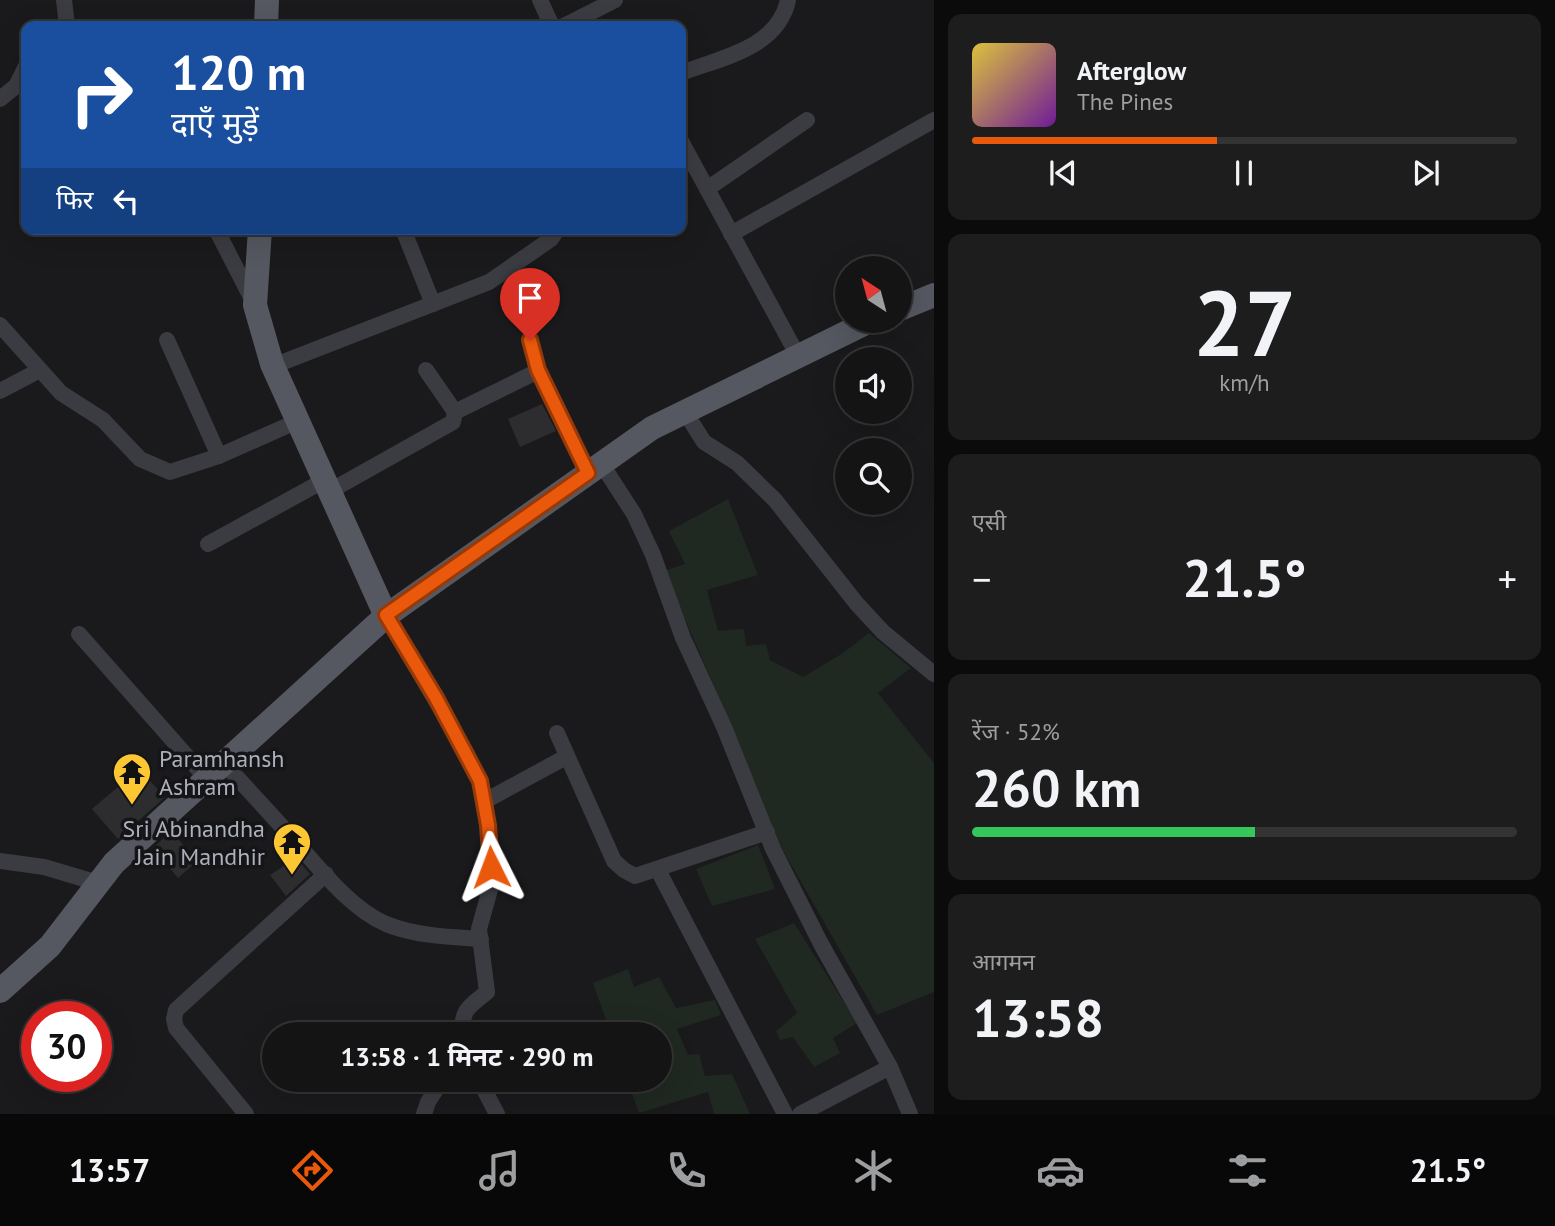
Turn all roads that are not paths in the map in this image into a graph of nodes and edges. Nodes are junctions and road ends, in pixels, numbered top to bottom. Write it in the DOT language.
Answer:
graph roads {
  1 [pos="64,0"];
  2 [pos="267,0"];
  3 [pos="540,0"];
  4 [pos="615,0"];
  5 [pos="788,0"];
  6 [pos="66,21"];
  7 [pos="266,21"];
  8 [pos="550,21"];
  9 [pos="574,21"];
  10 [pos="686,71"];
  11 [pos="21,76"];
  12 [pos="0,99"];
  13 [pos="807,120"];
  14 [pos="934,120"];
  15 [pos="686,150"];
  16 [pos="707,189"];
  17 [pos="731,234"];
  18 [pos="219,235"];
  19 [pos="260,235"];
  20 [pos="405,235"];
  21 [pos="554,235"];
  22 [pos="934,295"];
  23 [pos="433,304"];
  24 [pos="912,304"];
  25 [pos="255,305"];
  26 [pos="0,325"];
  27 [pos="845,333"];
  28 [pos="167,340"];
  29 [pos="530,340"];
  30 [pos="798,356"];
  31 [pos="273,366"];
  32 [pos="40,370"];
  33 [pos="426,370"];
  34 [pos="538,370"];
  35 [pos="0,391"];
  36 [pos="455,412"];
  37 [pos="685,412"];
  38 [pos="298,421"];
  39 [pos="219,456"];
  40 [pos="595,468"];
  41 [pos="327,486"];
  42 [pos="208,544"];
  43 [pos="386,615"];
  44 [pos="79,634"];
  45 [pos="934,674"];
  46 [pos="557,733"];
  47 [pos="566,757"];
  48 [pos="214,770"];
  49 [pos="485,801"];
  50 [pos="767,832"];
  51 [pos="0,861"];
  52 [pos="658,870"];
  53 [pos="326,874"];
  54 [pos="98,883"];
  55 [pos="481,939"];
  56 [pos="0,991"];
  57 [pos="462,1022"];
  58 [pos="891,1067"];
  59 [pos="434,1092"];
  60 [pos="485,1092"];
  61 [pos="246,1114"];
  62 [pos="424,1114"];
  63 [pos="497,1114"];
  64 [pos="785,1114"];
  65 [pos="800,1114"];
  66 [pos="910,1114"];
  1 -- 6 [label="street"];
  2 -- 7 [label="main road"];
  3 -- 8 [label="street"];
  4 -- 9 [label="street"];
  5 -- 10 [label="street"];
  11 -- 12 [label="street"];
  13 -- 16 [label="street"];
  14 -- 17 [label="street"];
  15 -- 16 [label="street"];
  16 -- 17 [label="street"];
  17 -- 30 [label="street"];
  18 -- 25 [label="street"];
  19 -- 25 [label="main road"];
  20 -- 23 [label="street"];
  21 -- 23 [label="street"];
  22 -- 24 [label="main road"];
  23 -- 31 [label="street"];
  25 -- 31 [label="main road"];
  26 -- 32 [label="street"];
  27 -- 30 [label="main road"];
  28 -- 39 [label="street"];
  29 -- 34 [label="street"];
  30 -- 37 [label="main road"];
  31 -- 38 [label="main road"];
  32 -- 35 [label="street"];
  32 -- 39 [label="street"];
  33 -- 36 [label="street"];
  34 -- 36 [label="street"];
  34 -- 40 [label="street"];
  36 -- 41 [label="street"];
  37 -- 40 [label="main road"];
  37 -- 45 [label="street"];
  38 -- 39 [label="street"];
  38 -- 41 [label="main road"];
  40 -- 43 [label="main road"];
  40 -- 50 [label="street"];
  41 -- 42 [label="street"];
  41 -- 43 [label="main road"];
  43 -- 48 [label="main road"];
  43 -- 49 [label="street"];
  44 -- 48 [label="street"];
  46 -- 47 [label="street"];
  47 -- 49 [label="street"];
  47 -- 52 [label="street"];
  48 -- 53 [label="street"];
  48 -- 54 [label="main road"];
  49 -- 55 [label="street"];
  50 -- 52 [label="street"];
  50 -- 58 [label="street"];
  51 -- 54 [label="street"];
  52 -- 64 [label="street"];
  53 -- 55 [label="street"];
  53 -- 61 [label="street"];
  54 -- 56 [label="main road"];
  55 -- 57 [label="street"];
  58 -- 65 [label="street"];
  58 -- 66 [label="street"];
  59 -- 62 [label="street"];
  60 -- 63 [label="street"];
}
